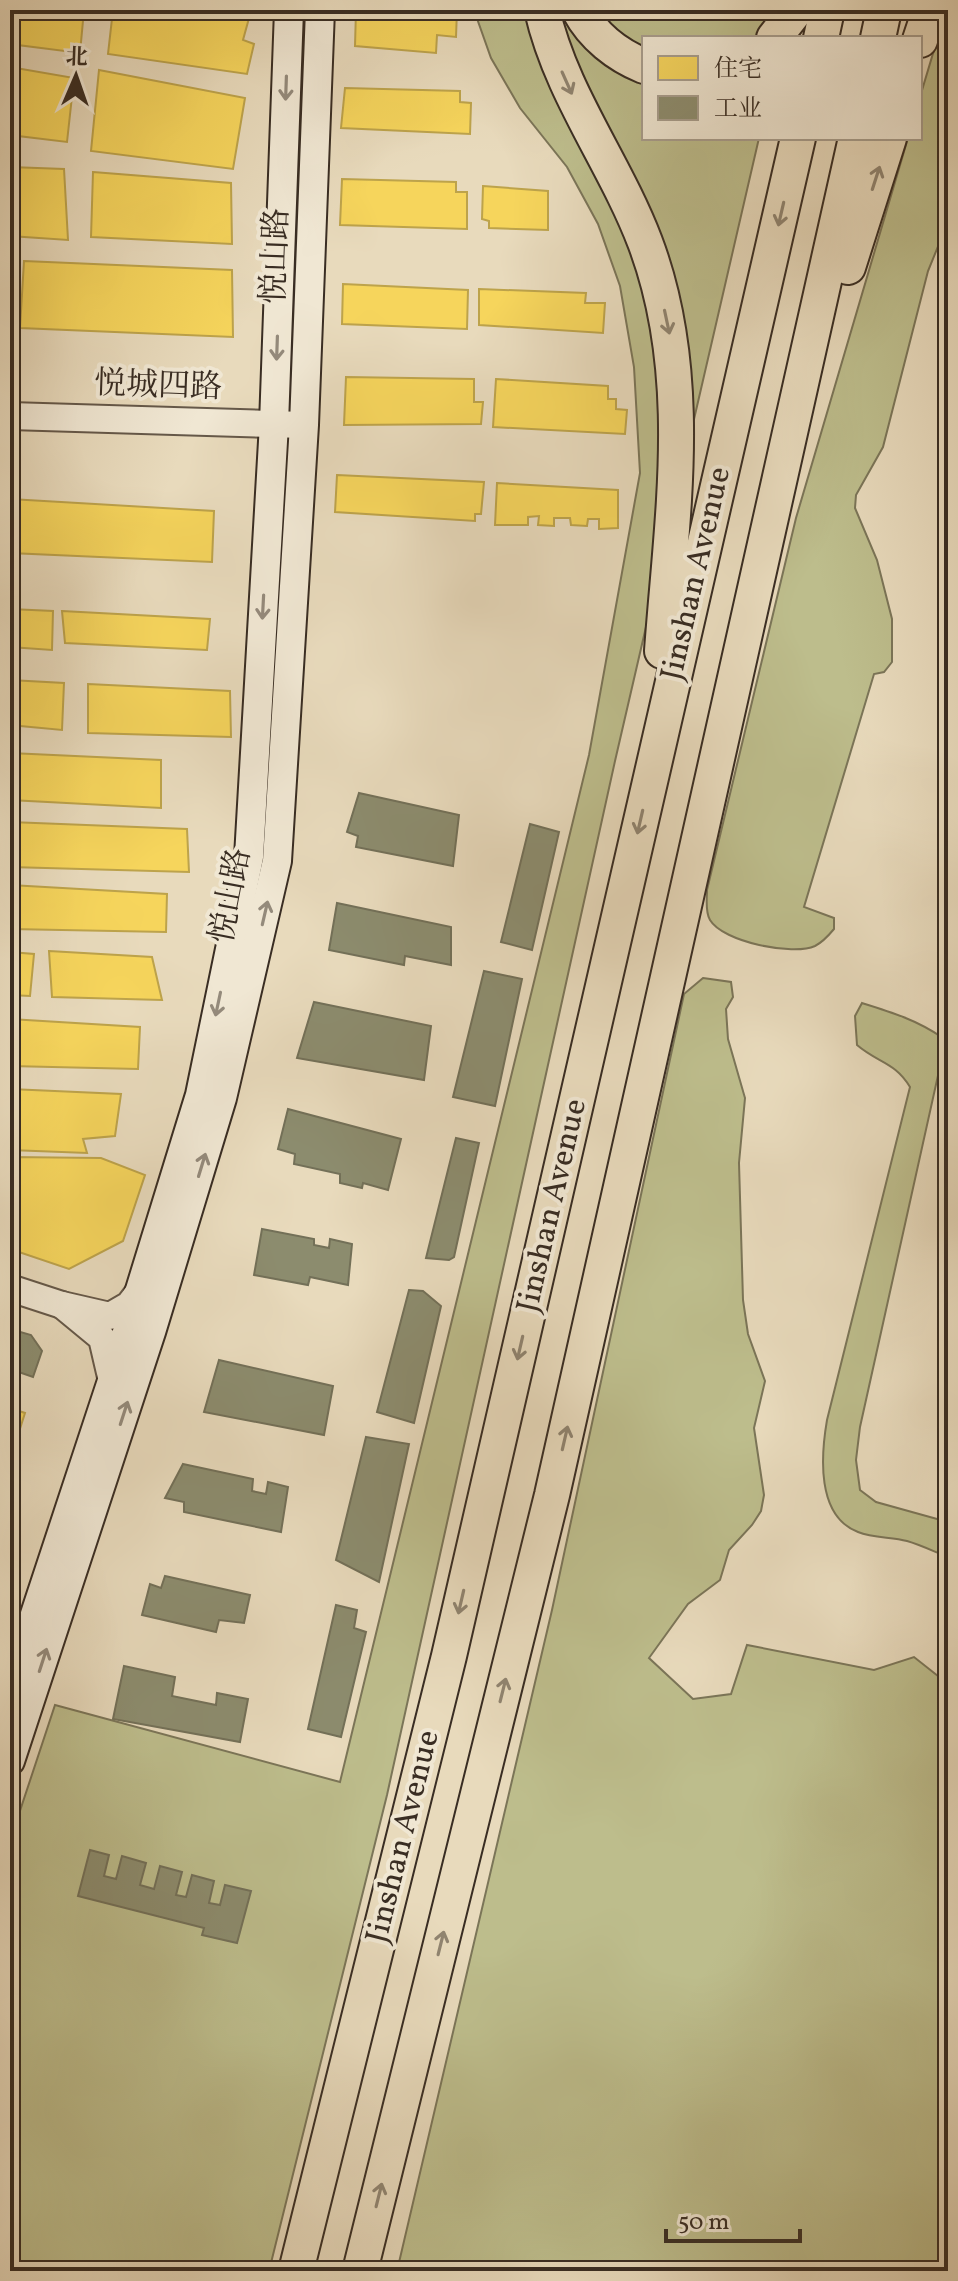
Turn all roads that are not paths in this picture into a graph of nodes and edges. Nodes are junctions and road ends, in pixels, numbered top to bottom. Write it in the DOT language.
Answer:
graph roads {
  1 [pos="289,10"];
  2 [pos="320,10"];
  3 [pos="542,10"];
  4 [pos="579,10"];
  5 [pos="796,10"];
  6 [pos="827,10"];
  7 [pos="884,10"];
  8 [pos="930,10"];
  9 [pos="776,36"];
  10 [pos="821,36"];
  11 [pos="878,36"];
  12 [pos="921,36"];
  13 [pos="642,65"];
  14 [pos="798,140"];
  15 [pos="856,140"];
  16 [pos="888,140"];
  17 [pos="10,416"];
  18 [pos="274,424"];
  19 [pos="304,425"];
  20 [pos="784,466"];
  21 [pos="654,761"];
  22 [pos="10,1288"];
  23 [pos="141,1289"];
  24 [pos="62,1305"];
  25 [pos="112,1381"];
  26 [pos="10,1690"];
  27 [pos="10,1761"];
  28 [pos="296,2271"];
  29 [pos="360,2271"];
  1 -- 18 [label="main road, 悦山路, one-way"];
  2 -- 19 [label="main road, 悦山路"];
  3 -- 21 [label="highway, one-way"];
  4 -- 13 [label="highway"];
  5 -- 9 [label="highway"];
  6 -- 10 [label="highway"];
  7 -- 11 [label="highway"];
  8 -- 12 [label="highway"];
  14 -- 21 [label="highway, Jinshan Avenue, one-way"];
  15 -- 20 [label="highway, Jinshan Avenue"];
  20 -- 16 [label="highway, one-way"];
  17 -- 18 [label="street, 悦城四路"];
  18 -- 19 [label="street, 悦城四路"];
  18 -- 23 [label="main road, 悦山路, one-way"];
  27 -- 19 [label="main road, 悦山路, one-way"];
  29 -- 20 [label="highway, Jinshan Avenue, one-way"];
  21 -- 28 [label="highway, Jinshan Avenue, one-way"];
  22 -- 24 [label="street"];
  23 -- 24 [label="street"];
  23 -- 25 [label="main road, 悦山路"];
  24 -- 25 [label="street"];
  25 -- 26 [label="main road, 悦山路"];
}
